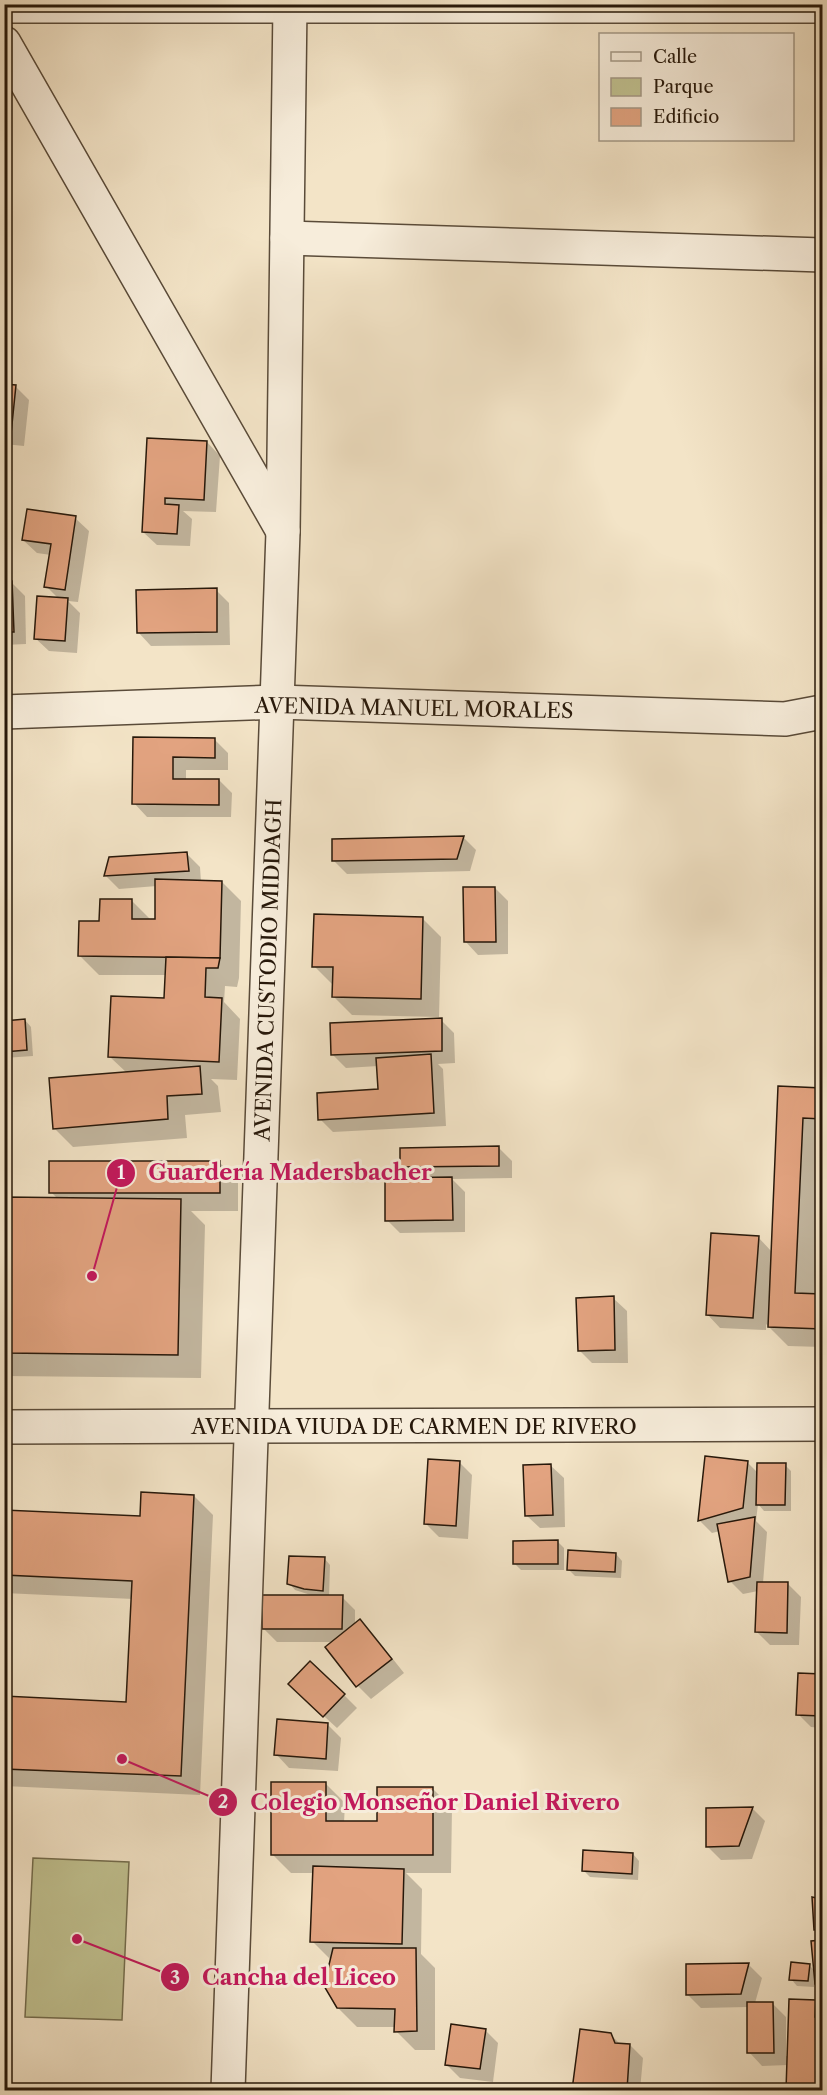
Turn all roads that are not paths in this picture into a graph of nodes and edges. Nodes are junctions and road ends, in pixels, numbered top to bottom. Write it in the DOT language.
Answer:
graph roads {
  1 [pos="4,6"];
  2 [pos="290,6"];
  3 [pos="822,6"];
  4 [pos="4,43"];
  5 [pos="287,238"];
  6 [pos="822,255"];
  7 [pos="284,532"];
  8 [pos="278,702"];
  9 [pos="4,712"];
  10 [pos="822,712"];
  11 [pos="822,1424"];
  12 [pos="252,1426"];
  13 [pos="4,1427"];
  14 [pos="228,2091"];
  1 -- 2 [label="street"];
  2 -- 3 [label="street"];
  2 -- 5 [label="street, AVENIDA CUSTODIO MIDDAGH"];
  4 -- 7 [label="street"];
  5 -- 6 [label="street"];
  5 -- 7 [label="street, AVENIDA CUSTODIO MIDDAGH"];
  7 -- 8 [label="street, AVENIDA CUSTODIO MIDDAGH"];
  8 -- 9 [label="street, AVENIDA MANUEL MORALES"];
  8 -- 10 [label="street, AVENIDA MANUEL MORALES"];
  8 -- 12 [label="street, AVENIDA CUSTODIO MIDDAGH"];
  11 -- 12 [label="street, AVENIDA VIUDA DE CARMEN DE RIVERO"];
  12 -- 13 [label="street, AVENIDA VIUDA DE CARMEN DE RIVERO"];
  12 -- 14 [label="street, AVENIDA CUSTODIO MIDDAGH"];
}
